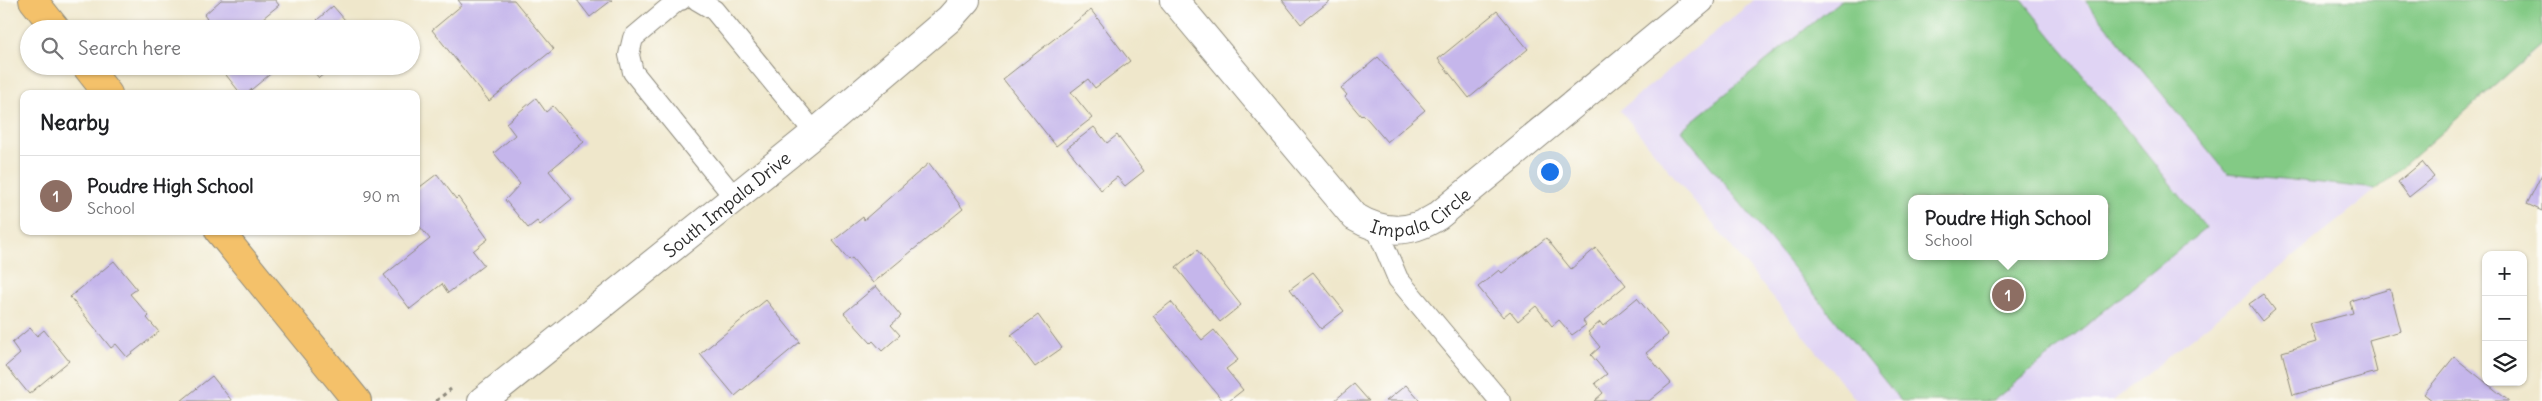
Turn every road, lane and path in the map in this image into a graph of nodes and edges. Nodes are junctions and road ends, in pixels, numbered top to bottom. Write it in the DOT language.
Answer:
graph roads {
  1 [pos="33,0"];
  2 [pos="681,0"];
  3 [pos="697,0"];
  4 [pos="966,0"];
  5 [pos="1174,0"];
  6 [pos="1700,0"];
  7 [pos="49,20"];
  8 [pos="93,75"];
  9 [pos="105,90"];
  10 [pos="815,133"];
  11 [pos="735,198"];
  12 [pos="1376,227"];
  13 [pos="222,235"];
  14 [pos="356,401"];
  15 [pos="482,401"];
  16 [pos="1500,401"];
  1 -- 7 [label="main road"];
  2 -- 11 [label="lane"];
  3 -- 10 [label="lane"];
  4 -- 10 [label="street, South Impala Drive"];
  5 -- 12 [label="street, Impala Circle"];
  6 -- 12 [label="street, Impala Circle"];
  8 -- 9 [label="main road"];
  10 -- 11 [label="street, South Impala Drive"];
  11 -- 15 [label="street, South Impala Drive"];
  12 -- 16 [label="lane"];
  13 -- 14 [label="main road"];
}
